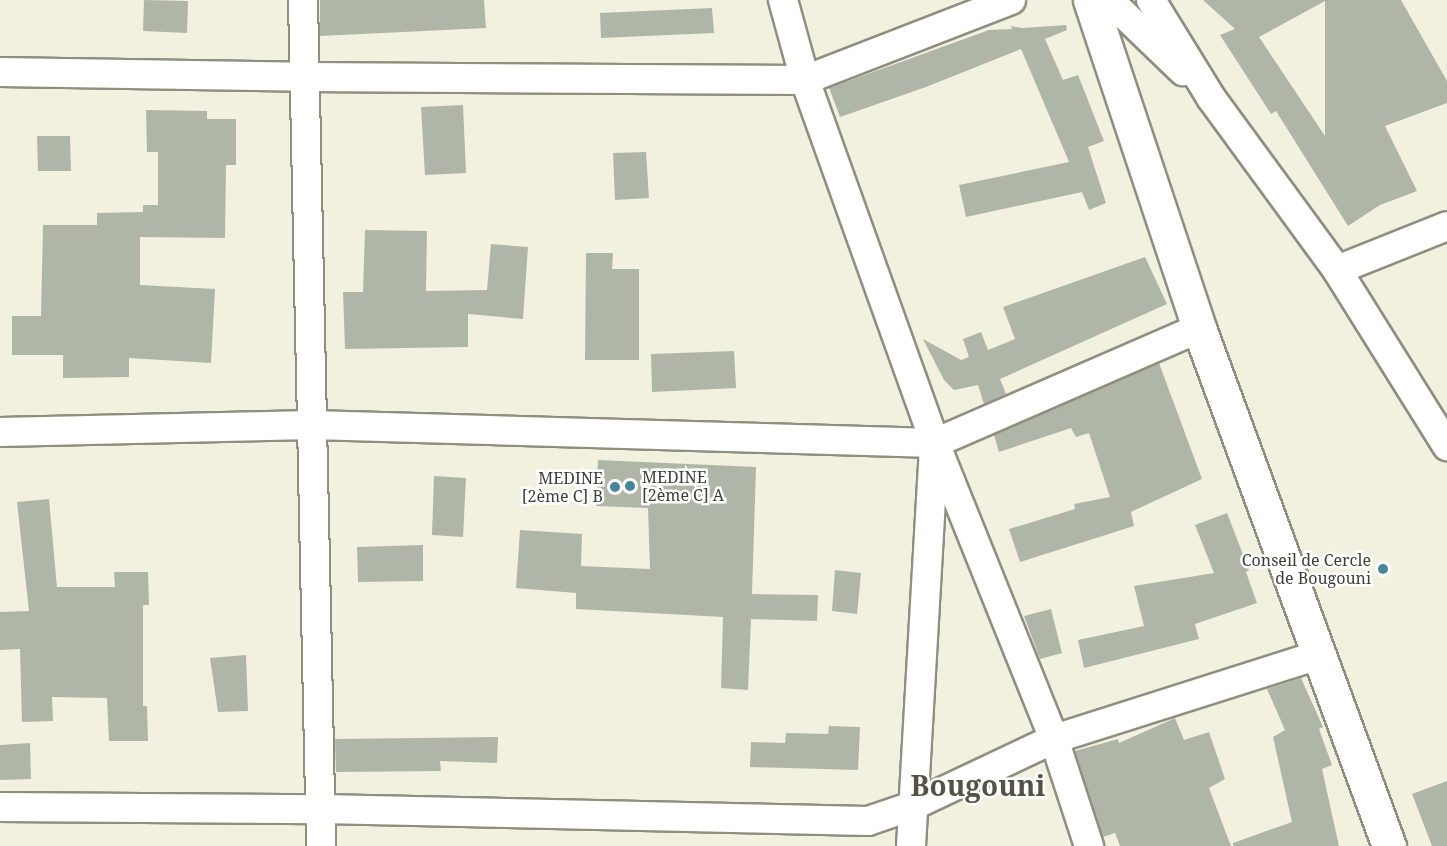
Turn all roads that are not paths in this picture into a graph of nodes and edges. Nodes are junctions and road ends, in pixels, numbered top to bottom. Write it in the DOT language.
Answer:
graph roads {
  1 [pos="303,0"];
  2 [pos="783,0"];
  3 [pos="1011,0"];
  4 [pos="1090,0"];
  5 [pos="1109,0"];
  6 [pos="1151,0"];
  7 [pos="0,72"];
  8 [pos="304,77"];
  9 [pos="805,80"];
  10 [pos="1212,99"];
  11 [pos="1447,226"];
  12 [pos="1336,270"];
  13 [pos="1199,328"];
  14 [pos="312,425"];
  15 [pos="0,432"];
  16 [pos="934,443"];
  17 [pos="1447,446"];
  18 [pos="1319,656"];
  19 [pos="1054,740"];
  20 [pos="912,806"];
  21 [pos="0,807"];
  22 [pos="321,809"];
  23 [pos="321,846"];
  24 [pos="911,846"];
  25 [pos="1089,846"];
  26 [pos="1389,846"];
  1 -- 8 [label="street"];
  2 -- 9 [label="street"];
  3 -- 9 [label="street"];
  4 -- 13 [label="street"];
  5 -- 10 [label="street"];
  6 -- 10 [label="street"];
  7 -- 8 [label="street"];
  8 -- 9 [label="street"];
  8 -- 14 [label="street"];
  9 -- 16 [label="street"];
  10 -- 12 [label="street"];
  11 -- 12 [label="street"];
  12 -- 17 [label="street"];
  13 -- 16 [label="street"];
  13 -- 18 [label="street"];
  14 -- 15 [label="street"];
  14 -- 16 [label="street"];
  14 -- 22 [label="street"];
  16 -- 19 [label="street"];
  16 -- 20 [label="street"];
  18 -- 19 [label="street"];
  18 -- 26 [label="street"];
  19 -- 20 [label="street"];
  19 -- 25 [label="street"];
  20 -- 22 [label="street"];
  20 -- 24 [label="street"];
  21 -- 22 [label="street"];
  22 -- 23 [label="street"];
}
